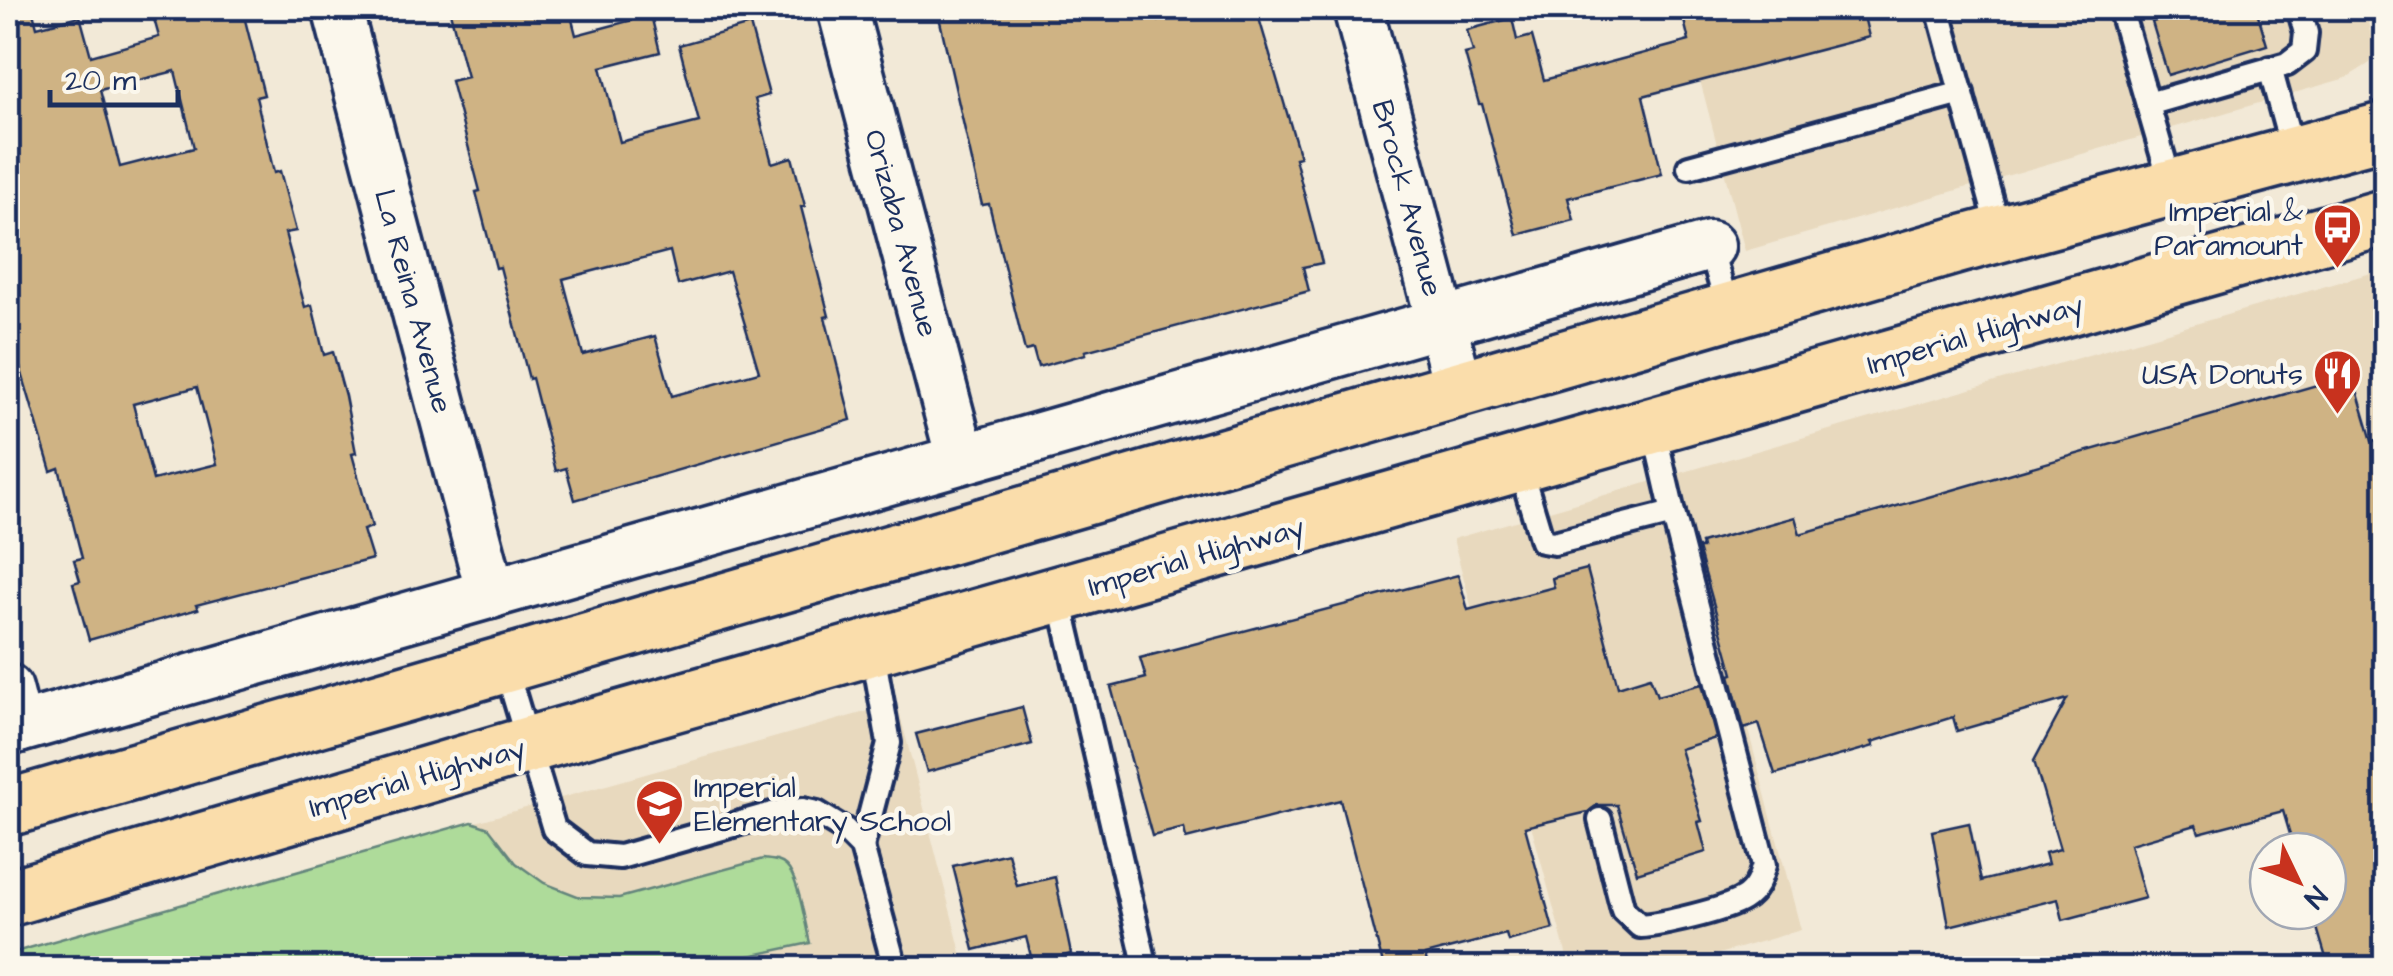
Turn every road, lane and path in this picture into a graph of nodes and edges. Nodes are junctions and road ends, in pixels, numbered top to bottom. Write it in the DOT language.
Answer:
graph roads {
  1 [pos="337,8"];
  2 [pos="842,8"];
  3 [pos="1358,8"];
  4 [pos="1938,8"];
  5 [pos="2120,8"];
  6 [pos="2299,8"];
  7 [pos="2270,68"];
  8 [pos="1962,93"];
  9 [pos="2148,104"];
  10 [pos="2386,130"];
  11 [pos="2294,156"];
  12 [pos="1689,167"];
  13 [pos="2172,188"];
  14 [pos="2386,217"];
  15 [pos="2000,233"];
  16 [pos="1710,246"];
  17 [pos="1729,313"];
  18 [pos="1441,323"];
  19 [pos="1459,389"];
  20 [pos="1653,426"];
  21 [pos="961,460"];
  22 [pos="1520,464"];
  23 [pos="1673,513"];
  24 [pos="491,594"];
  25 [pos="1060,595"];
  26 [pos="872,647"];
  27 [pos="505,665"];
  28 [pos="11,716"];
  29 [pos="528,745"];
  30 [pos="8,808"];
  31 [pos="1600,820"];
  32 [pos="862,847"];
  33 [pos="8,898"];
  34 [pos="895,968"];
  35 [pos="1146,968"];
  1 -- 24 [label="street, La Reina Avenue"];
  2 -- 21 [label="street, Orizaba Avenue"];
  3 -- 18 [label="street, Brock Avenue"];
  4 -- 8 [label="lane"];
  5 -- 9 [label="lane"];
  6 -- 7 [label="lane"];
  7 -- 9 [label="lane"];
  7 -- 11 [label="lane"];
  8 -- 12 [label="lane"];
  8 -- 15 [label="lane"];
  9 -- 13 [label="lane"];
  10 -- 11 [label="main road"];
  11 -- 13 [label="main road"];
  13 -- 15 [label="main road"];
  14 -- 20 [label="main road, Imperial Highway"];
  15 -- 17 [label="main road"];
  16 -- 17 [label="lane"];
  16 -- 18 [label="street"];
  17 -- 19 [label="main road"];
  18 -- 19 [label="street, Brock Avenue"];
  18 -- 21 [label="street"];
  19 -- 27 [label="main road"];
  20 -- 22 [label="main road, Imperial Highway"];
  20 -- 23 [label="lane"];
  21 -- 24 [label="street"];
  22 -- 23 [label="lane"];
  22 -- 25 [label="main road, Imperial Highway"];
  23 -- 31 [label="lane"];
  24 -- 28 [label="street"];
  25 -- 26 [label="main road, Imperial Highway"];
  25 -- 35 [label="lane"];
  26 -- 29 [label="main road, Imperial Highway"];
  26 -- 32 [label="lane"];
  27 -- 29 [label="lane"];
  27 -- 30 [label="main road"];
  29 -- 32 [label="lane"];
  29 -- 33 [label="main road, Imperial Highway"];
  32 -- 34 [label="lane"];
}
